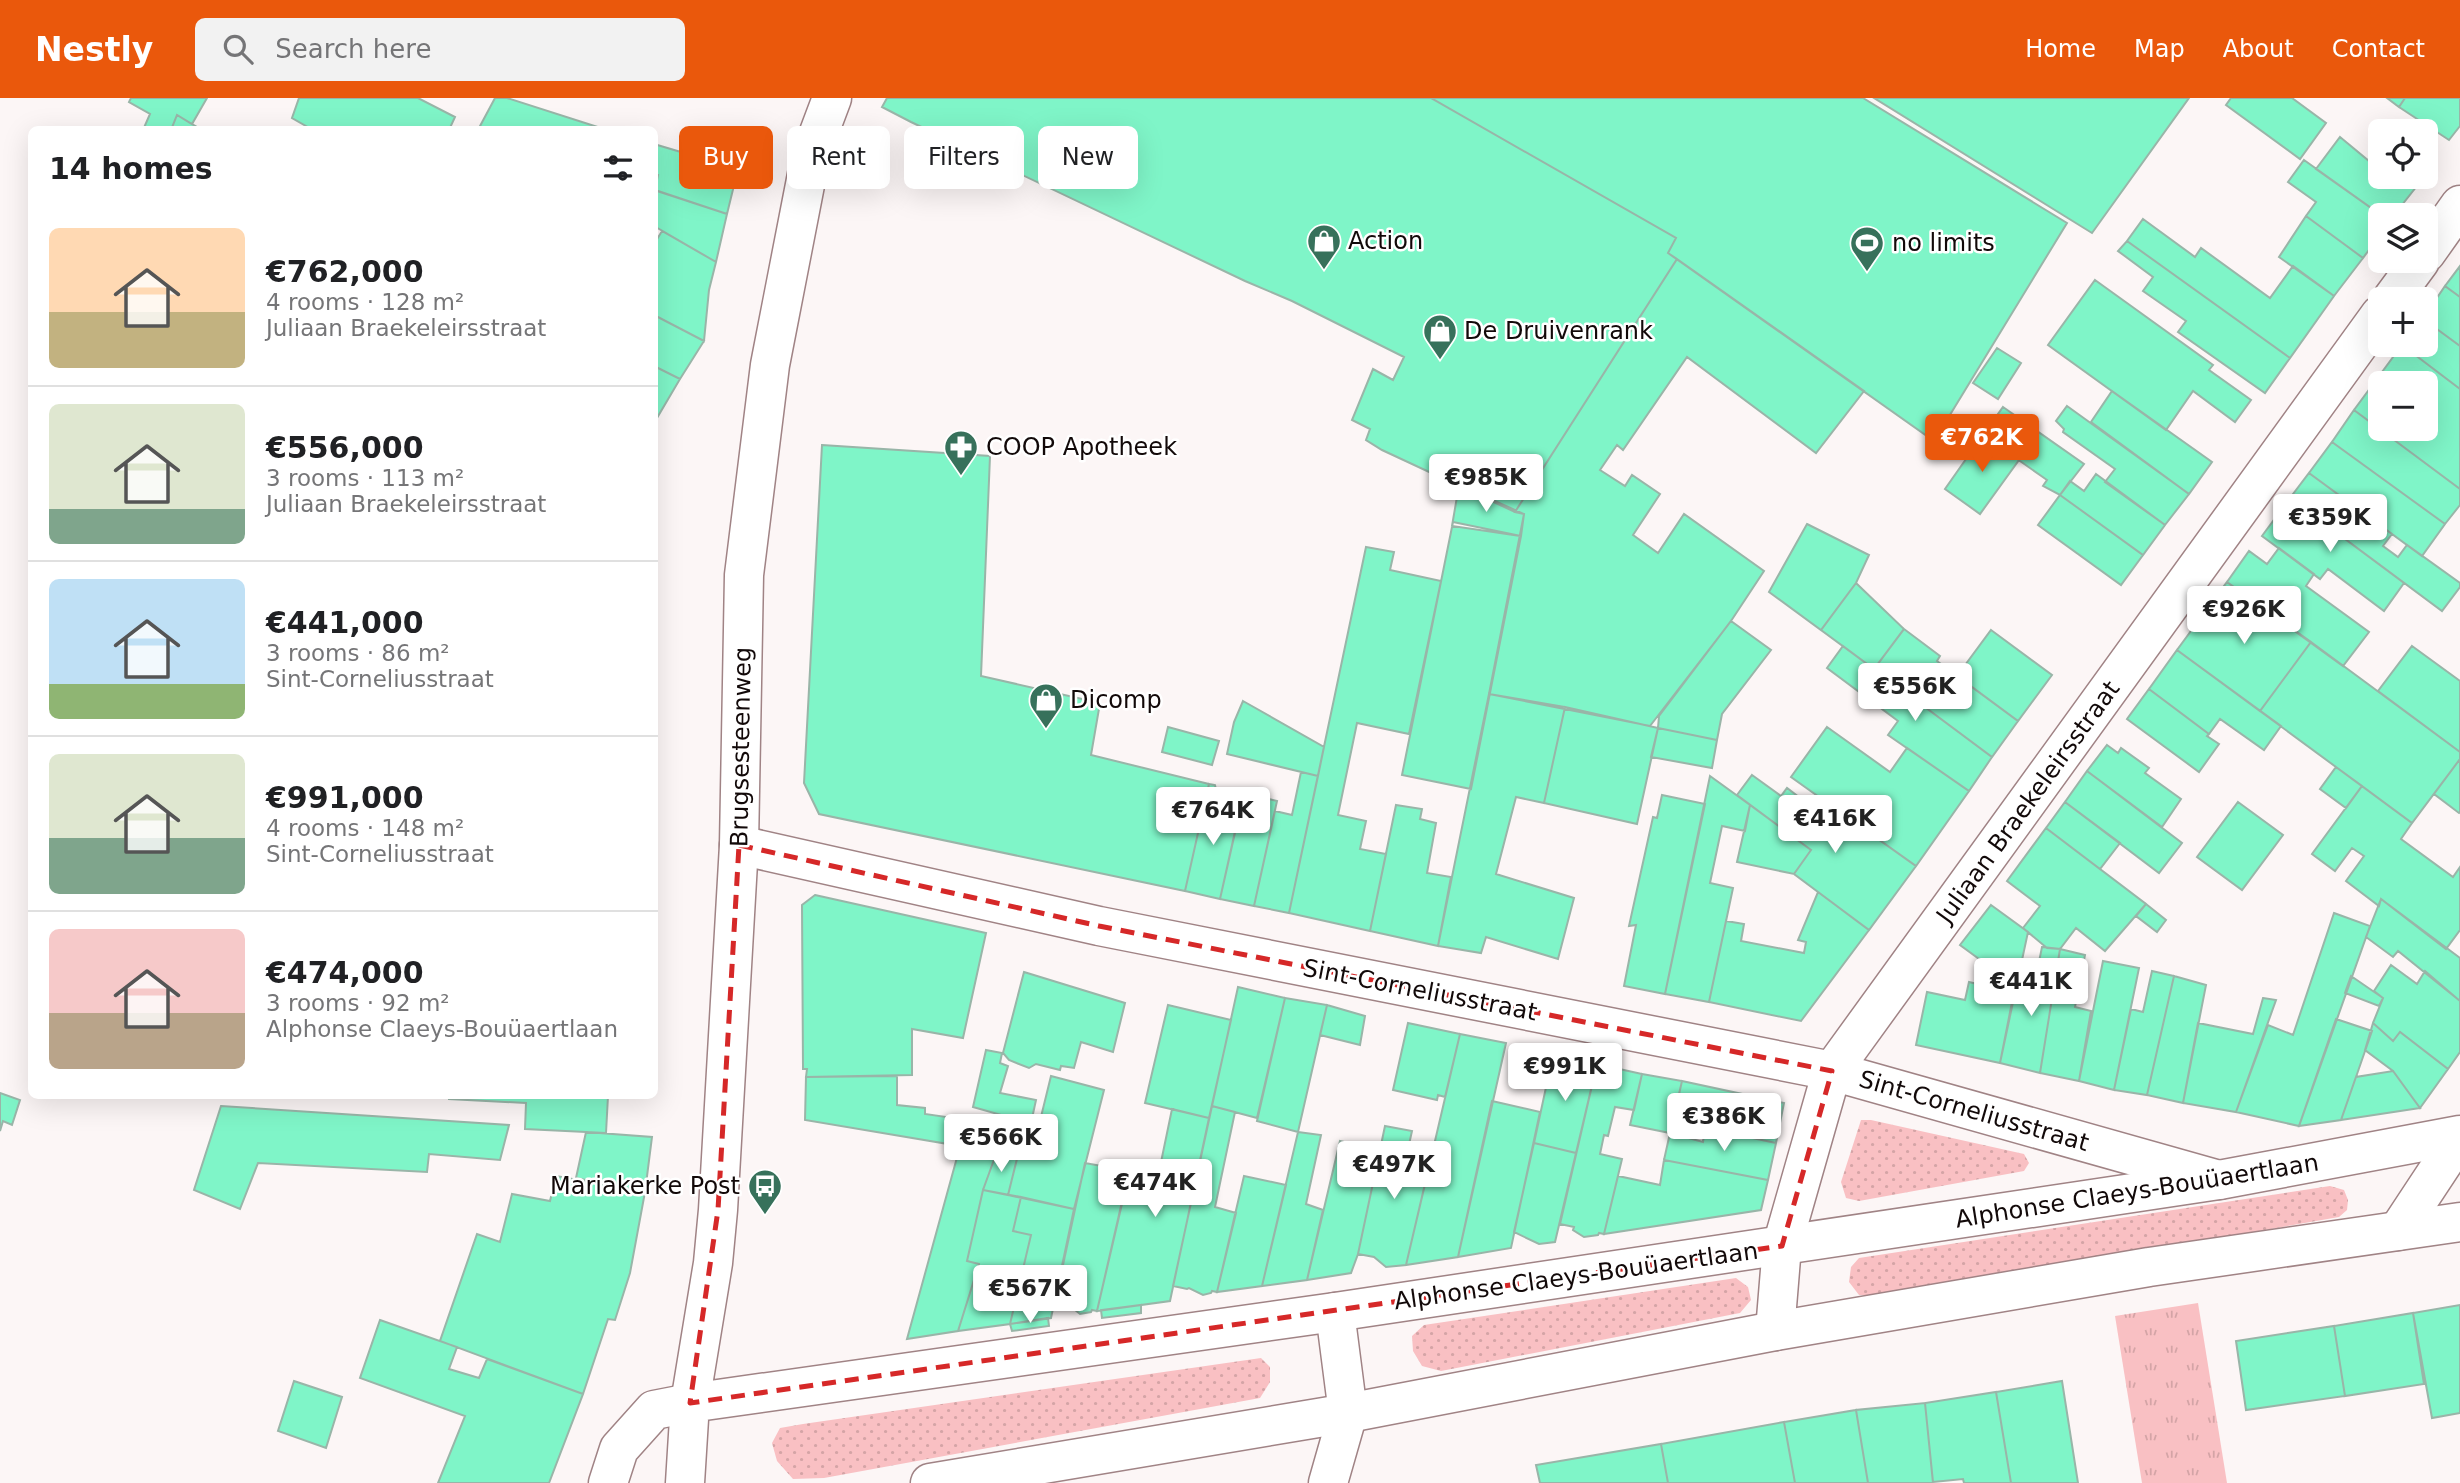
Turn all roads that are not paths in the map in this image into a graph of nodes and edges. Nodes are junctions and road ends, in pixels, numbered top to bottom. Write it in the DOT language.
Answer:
graph roads {
  1 [pos="832,98"];
  2 [pos="2460,205"];
  3 [pos="2438,236"];
  4 [pos="2368,332"];
  5 [pos="740,845"];
  6 [pos="1832,1071"];
  7 [pos="2460,1136"];
  8 [pos="2219,1180"];
  9 [pos="2460,1222"];
  10 [pos="2398,1231"];
  11 [pos="1782,1246"];
  12 [pos="1335,1312"];
  13 [pos="1775,1331"];
  14 [pos="690,1403"];
  15 [pos="1348,1413"];
  16 [pos="608,1483"];
  17 [pos="685,1483"];
  18 [pos="930,1483"];
  19 [pos="1328,1483"];
  1 -- 5 [label="street, Brugsesteenweg"];
  2 -- 3 [label="street"];
  4 -- 6 [label="street, Juliaan Braekeleirsstraat"];
  5 -- 6 [label="street, Sint-Corneliusstraat"];
  5 -- 14 [label="street, Brugsesteenweg"];
  6 -- 8 [label="street, Sint-Corneliusstraat"];
  6 -- 11 [label="street, Juliaan Braekeleirsstraat"];
  7 -- 8 [label="street, Alphonse Claeys-Bouüaertlaan"];
  7 -- 10 [label="street"];
  8 -- 11 [label="street, Alphonse Claeys-Bouüaertlaan"];
  9 -- 10 [label="street"];
  10 -- 13 [label="street"];
  11 -- 12 [label="street, Alphonse Claeys-Bouüaertlaan"];
  11 -- 13 [label="street, Juliaan Braekeleirsstraat"];
  12 -- 14 [label="street, Alphonse Claeys-Bouüaertlaan"];
  12 -- 15 [label="street"];
  13 -- 15 [label="street"];
  14 -- 16 [label="street"];
  14 -- 17 [label="street, Brugsesteenweg"];
  15 -- 18 [label="street"];
  15 -- 19 [label="street"];
}
